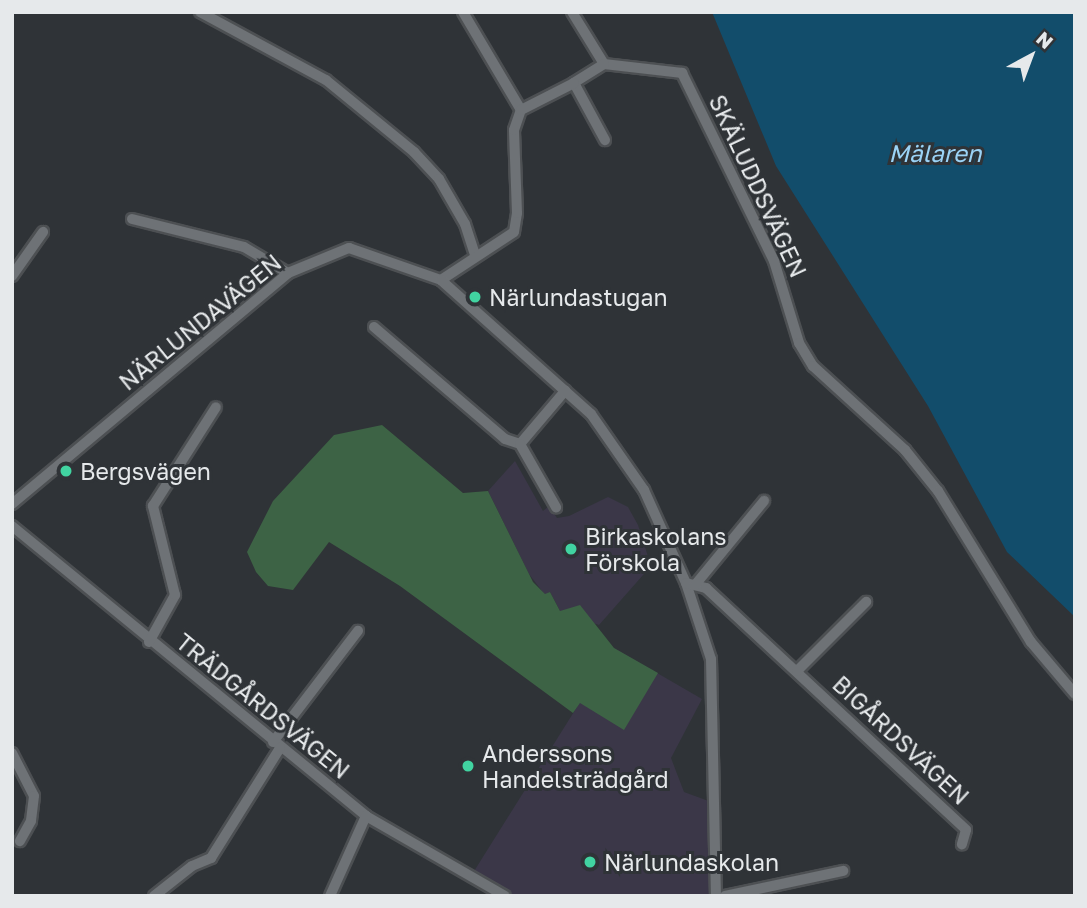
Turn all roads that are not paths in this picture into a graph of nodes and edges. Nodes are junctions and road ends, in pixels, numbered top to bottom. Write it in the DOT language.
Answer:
graph roads {
  1 [pos="463,12"];
  2 [pos="572,12"];
  3 [pos="206,14"];
  4 [pos="604,64"];
  5 [pos="574,83"];
  6 [pos="521,110"];
  7 [pos="605,139"];
  8 [pos="132,219"];
  9 [pos="43,232"];
  10 [pos="475,255"];
  11 [pos="288,274"];
  12 [pos="12,276"];
  13 [pos="441,280"];
  14 [pos="374,327"];
  15 [pos="565,391"];
  16 [pos="216,407"];
  17 [pos="520,444"];
  18 [pos="764,501"];
  19 [pos="12,504"];
  20 [pos="556,507"];
  21 [pos="12,526"];
  22 [pos="691,584"];
  23 [pos="866,602"];
  24 [pos="358,631"];
  25 [pos="149,642"];
  26 [pos="797,671"];
  27 [pos="1075,694"];
  28 [pos="276,745"];
  29 [pos="12,753"];
  30 [pos="366,816"];
  31 [pos="20,841"];
  32 [pos="962,844"];
  33 [pos="843,871"];
  34 [pos="154,896"];
  35 [pos="330,896"];
  36 [pos="505,896"];
  37 [pos="716,896"];
  38 [pos="725,896"];
  1 -- 6 [label="street"];
  2 -- 4 [label="street"];
  3 -- 10 [label="street"];
  4 -- 5 [label="street"];
  4 -- 27 [label="street, SKÄLUDDSVÄGEN"];
  5 -- 6 [label="street"];
  5 -- 7 [label="street"];
  6 -- 10 [label="street"];
  8 -- 11 [label="street"];
  9 -- 12 [label="street"];
  10 -- 13 [label="street"];
  11 -- 13 [label="street, NÄRLUNDAVÄGEN"];
  11 -- 19 [label="street, NÄRLUNDAVÄGEN"];
  13 -- 15 [label="street, NÄRLUNDAVÄGEN"];
  14 -- 17 [label="street"];
  15 -- 17 [label="street"];
  15 -- 22 [label="street, NÄRLUNDAVÄGEN"];
  16 -- 25 [label="street"];
  17 -- 20 [label="street"];
  18 -- 22 [label="street"];
  21 -- 25 [label="street, TRÄDGÅRDSVÄGEN"];
  22 -- 26 [label="street, BIGÅRDSVÄGEN"];
  22 -- 37 [label="street, NÄRLUNDAVÄGEN"];
  23 -- 26 [label="street, BIGÅRDSVÄGEN"];
  24 -- 28 [label="street"];
  25 -- 28 [label="street, TRÄDGÅRDSVÄGEN"];
  26 -- 32 [label="street, BIGÅRDSVÄGEN"];
  28 -- 30 [label="street, TRÄDGÅRDSVÄGEN"];
  28 -- 34 [label="street"];
  29 -- 31 [label="street"];
  30 -- 35 [label="street"];
  30 -- 36 [label="street, TRÄDGÅRDSVÄGEN"];
  33 -- 38 [label="street"];
}
